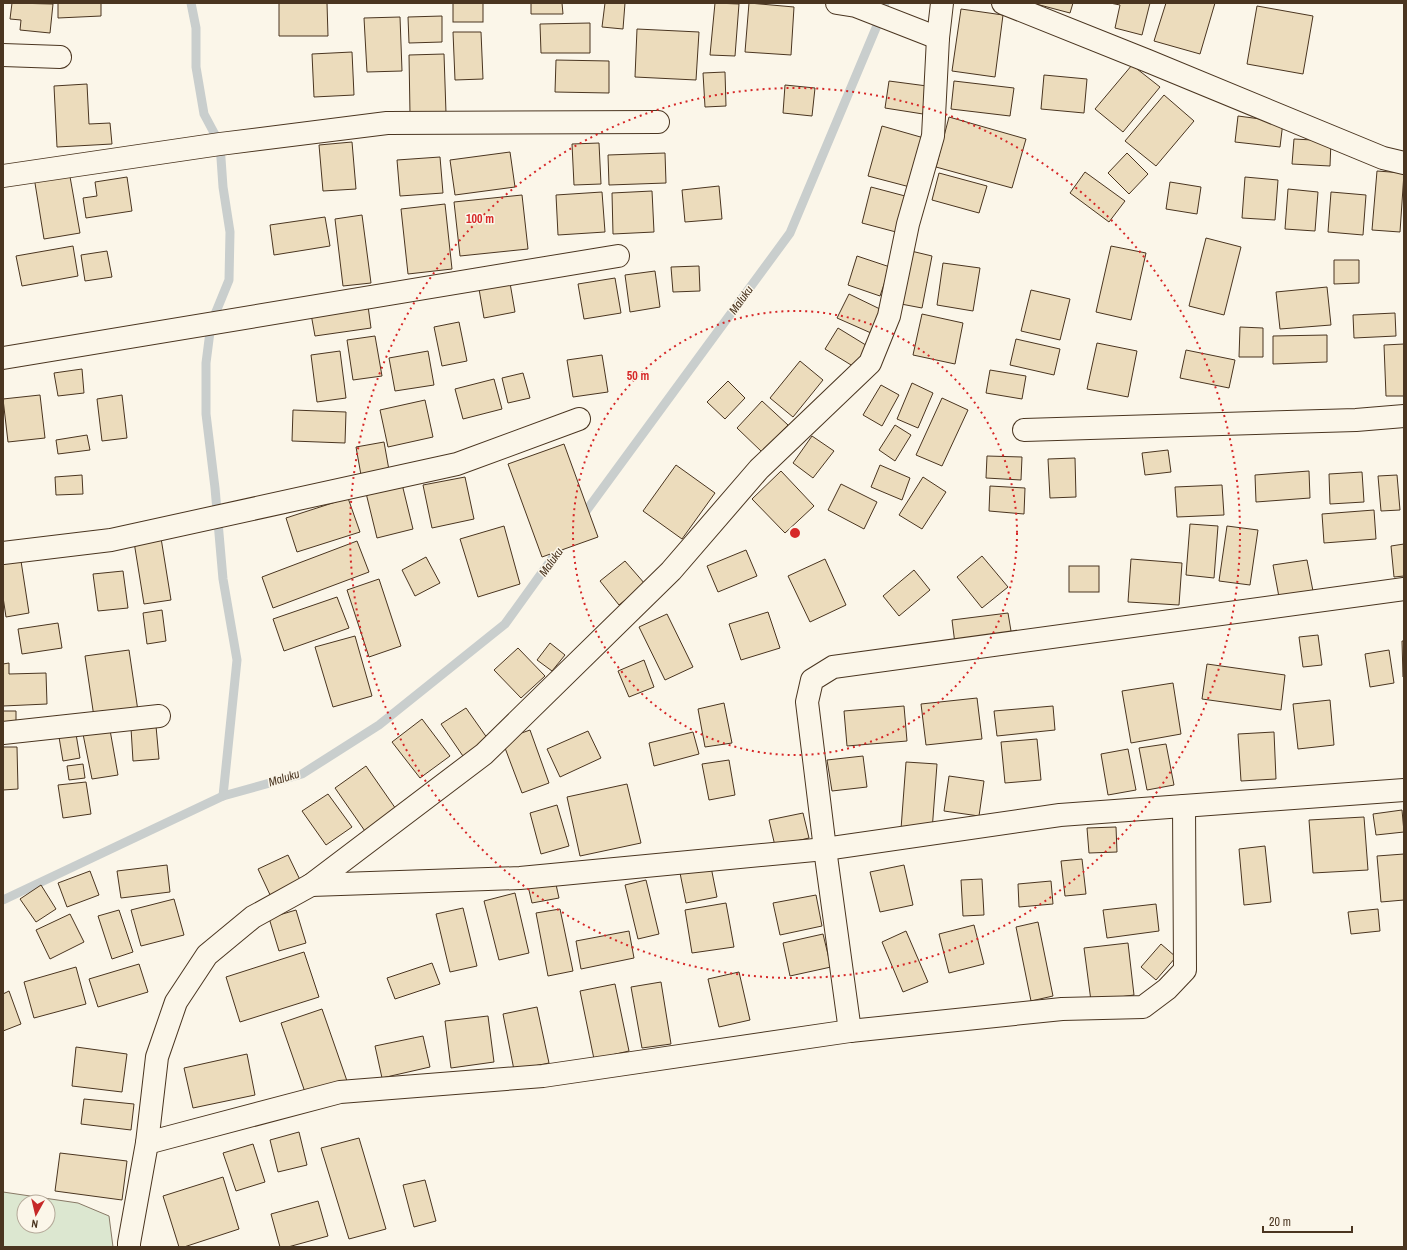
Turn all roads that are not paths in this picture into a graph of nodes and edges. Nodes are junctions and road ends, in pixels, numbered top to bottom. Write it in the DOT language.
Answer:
graph roads {
  1 [pos="942,3"];
  2 [pos="1003,3"];
  3 [pos="847,4"];
  4 [pos="938,38"];
  5 [pos="3,55"];
  6 [pos="60,57"];
  7 [pos="658,122"];
  8 [pos="1404,163"];
  9 [pos="3,176"];
  10 [pos="618,256"];
  11 [pos="3,358"];
  12 [pos="1404,416"];
  13 [pos="579,419"];
  14 [pos="1024,430"];
  15 [pos="3,553"];
  16 [pos="1404,588"];
  17 [pos="159,716"];
  18 [pos="3,733"];
  19 [pos="1404,790"];
  20 [pos="1184,806"];
  21 [pos="825,849"];
  22 [pos="311,885"];
  23 [pos="850,1031"];
  24 [pos="147,1143"];
  25 [pos="129,1247"];
  1 -- 4 [label="street"];
  2 -- 8 [label="street"];
  3 -- 4 [label="street"];
  4 -- 22 [label="street"];
  5 -- 6 [label="street"];
  7 -- 9 [label="street"];
  10 -- 11 [label="street"];
  12 -- 14 [label="street"];
  13 -- 15 [label="street"];
  16 -- 21 [label="street"];
  17 -- 18 [label="street"];
  19 -- 20 [label="street"];
  20 -- 21 [label="street"];
  20 -- 23 [label="street"];
  21 -- 22 [label="street"];
  21 -- 23 [label="street"];
  22 -- 24 [label="street"];
  23 -- 24 [label="street"];
  24 -- 25 [label="street"];
}
